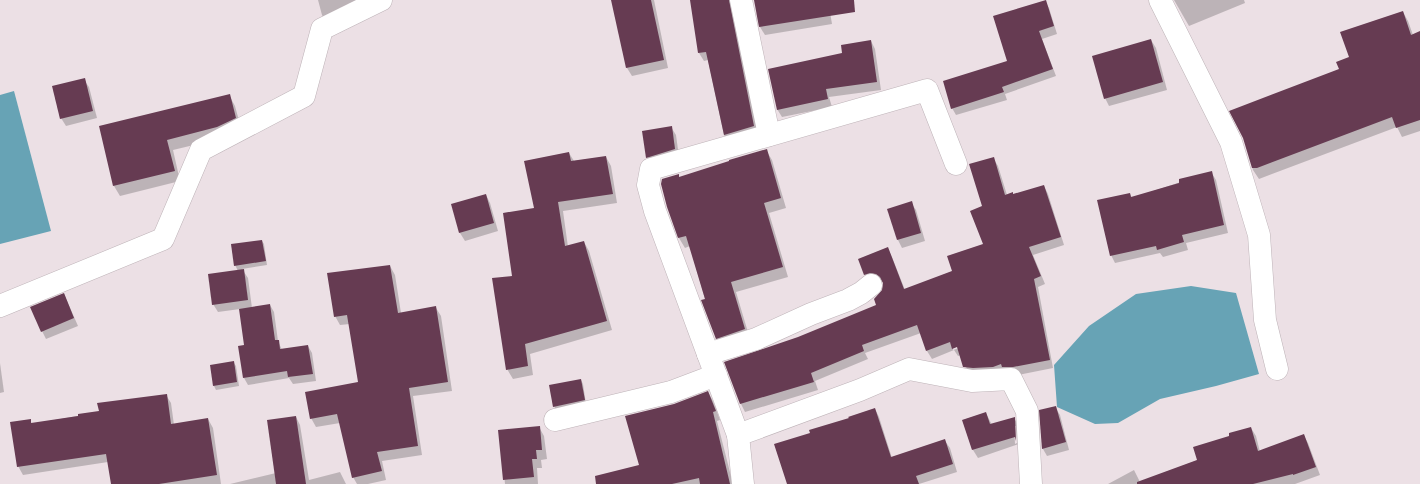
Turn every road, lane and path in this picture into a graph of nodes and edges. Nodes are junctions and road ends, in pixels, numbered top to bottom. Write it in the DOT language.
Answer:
graph roads {
  1 [pos="381,0"];
  2 [pos="741,0"];
  3 [pos="1160,0"];
  4 [pos="769,135"];
  5 [pos="956,164"];
  6 [pos="871,285"];
  7 [pos="0,306"];
  8 [pos="708,354"];
  9 [pos="1278,369"];
  10 [pos="716,375"];
  11 [pos="555,420"];
  12 [pos="738,435"];
  13 [pos="743,484"];
  14 [pos="1031,484"];
  1 -- 7 [label="street"];
  2 -- 4 [label="street"];
  3 -- 9 [label="street"];
  4 -- 5 [label="street"];
  4 -- 8 [label="street"];
  6 -- 8 [label="street"];
  8 -- 10 [label="street"];
  10 -- 11 [label="street"];
  10 -- 12 [label="street"];
  12 -- 13 [label="street"];
  12 -- 14 [label="street"];
}
